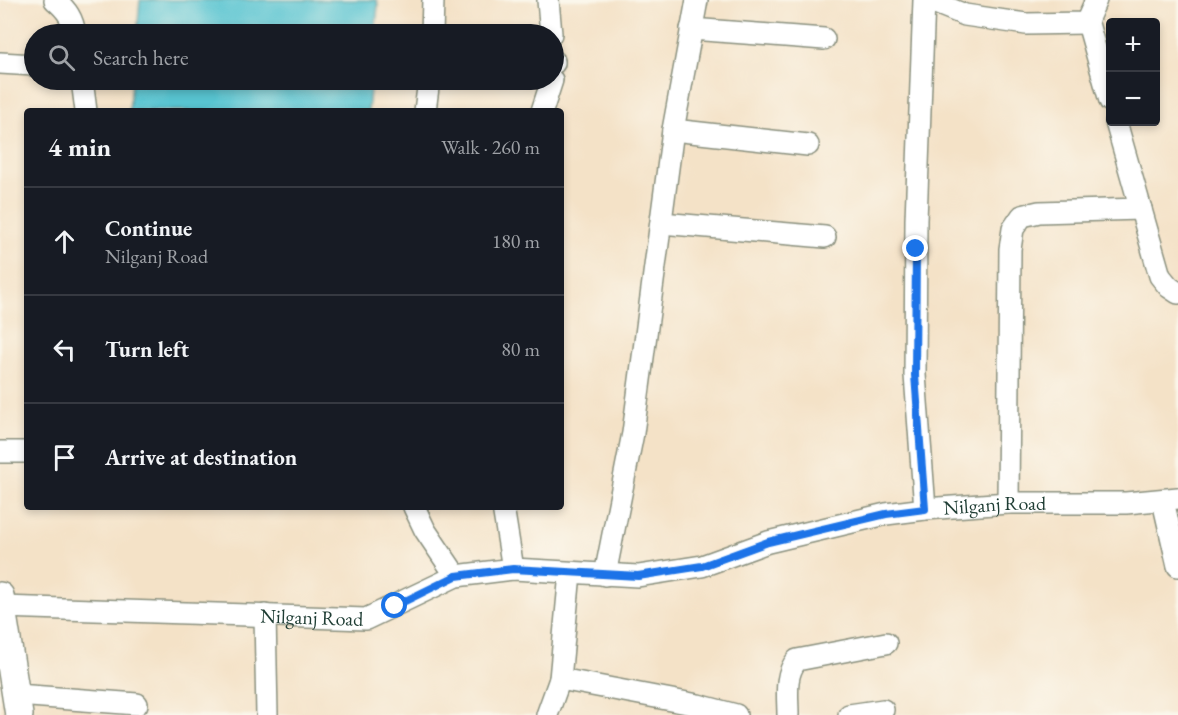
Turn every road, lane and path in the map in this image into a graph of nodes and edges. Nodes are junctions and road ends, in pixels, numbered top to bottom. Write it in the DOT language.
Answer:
graph roads {
  1 [pos="55,0"];
  2 [pos="433,0"];
  3 [pos="548,0"];
  4 [pos="697,0"];
  5 [pos="926,0"];
  6 [pos="1096,0"];
  7 [pos="1087,20"];
  8 [pos="73,24"];
  9 [pos="432,24"];
  10 [pos="550,24"];
  11 [pos="691,29"];
  12 [pos="824,39"];
  13 [pos="0,63"];
  14 [pos="24,64"];
  15 [pos="1106,87"];
  16 [pos="83,90"];
  17 [pos="428,90"];
  18 [pos="549,90"];
  19 [pos="86,108"];
  20 [pos="425,108"];
  21 [pos="543,108"];
  22 [pos="1117,126"];
  23 [pos="673,130"];
  24 [pos="808,144"];
  25 [pos="1141,209"];
  26 [pos="661,223"];
  27 [pos="825,237"];
  28 [pos="1178,293"];
  29 [pos="0,452"];
  30 [pos="24,452"];
  31 [pos="1171,500"];
  32 [pos="1008,502"];
  33 [pos="925,509"];
  34 [pos="415,510"];
  35 [pos="503,510"];
  36 [pos="1178,566"];
  37 [pos="513,569"];
  38 [pos="570,573"];
  39 [pos="605,575"];
  40 [pos="456,576"];
  41 [pos="1,601"];
  42 [pos="265,615"];
  43 [pos="886,643"];
  44 [pos="560,679"];
  45 [pos="13,697"];
  46 [pos="137,704"];
  47 [pos="884,710"];
  48 [pos="267,715"];
  49 [pos="547,715"];
  50 [pos="736,715"];
  51 [pos="788,715"];
  52 [pos="849,715"];
  1 -- 8 [label="street"];
  2 -- 9 [label="street"];
  3 -- 10 [label="street"];
  4 -- 11 [label="street"];
  5 -- 7 [label="street"];
  5 -- 33 [label="street"];
  6 -- 7 [label="street"];
  7 -- 15 [label="street"];
  11 -- 12 [label="street"];
  11 -- 23 [label="street"];
  13 -- 14 [label="street"];
  16 -- 19 [label="street"];
  17 -- 20 [label="street"];
  18 -- 21 [label="street"];
  22 -- 25 [label="street"];
  23 -- 24 [label="street"];
  23 -- 26 [label="street"];
  25 -- 28 [label="street"];
  25 -- 32 [label="street"];
  26 -- 27 [label="street"];
  26 -- 39 [label="street"];
  29 -- 30 [label="street"];
  31 -- 32 [label="street, Nilganj Road"];
  31 -- 36 [label="street"];
  32 -- 33 [label="street, Nilganj Road"];
  33 -- 39 [label="street, Nilganj Road"];
  34 -- 40 [label="street"];
  35 -- 37 [label="street"];
  37 -- 38 [label="street, Nilganj Road"];
  37 -- 40 [label="street, Nilganj Road"];
  38 -- 39 [label="street, Nilganj Road"];
  38 -- 44 [label="street"];
  40 -- 42 [label="street, Nilganj Road"];
  41 -- 42 [label="street, Nilganj Road"];
  41 -- 45 [label="main road"];
  42 -- 48 [label="street"];
  43 -- 51 [label="street"];
  44 -- 49 [label="street"];
  44 -- 50 [label="street"];
  45 -- 46 [label="street"];
  47 -- 52 [label="street"];
}
